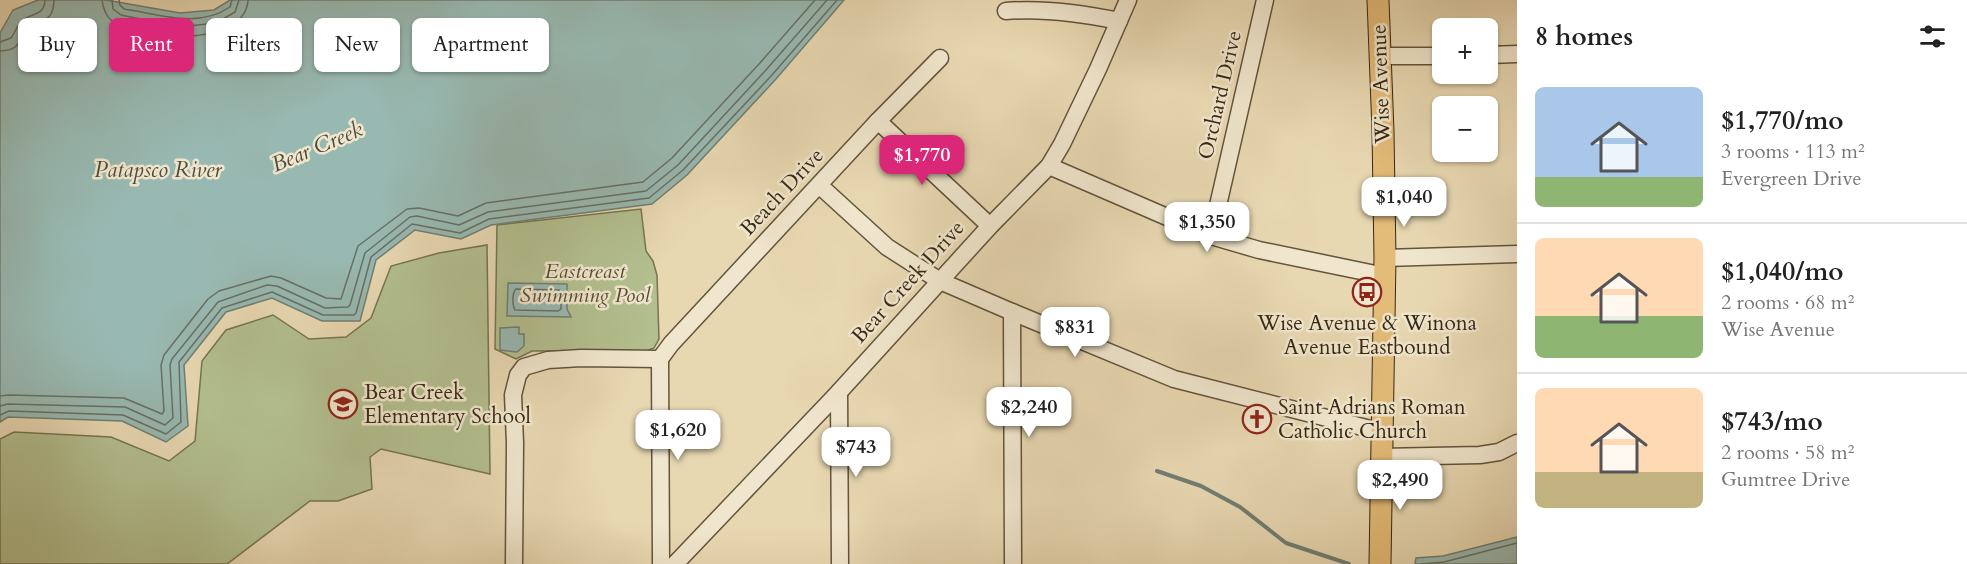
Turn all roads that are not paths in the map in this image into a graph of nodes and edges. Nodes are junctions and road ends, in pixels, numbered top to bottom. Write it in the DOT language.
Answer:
graph roads {
  1 [pos="1128,0"];
  2 [pos="1265,0"];
  3 [pos="1378,0"];
  4 [pos="1006,11"];
  5 [pos="1119,21"];
  6 [pos="1517,54"];
  7 [pos="1498,55"];
  8 [pos="1381,56"];
  9 [pos="1432,56"];
  10 [pos="940,58"];
  11 [pos="878,121"];
  12 [pos="1049,166"];
  13 [pos="819,185"];
  14 [pos="990,226"];
  15 [pos="1211,236"];
  16 [pos="1517,255"];
  17 [pos="1385,267"];
  18 [pos="940,281"];
  19 [pos="1011,312"];
  20 [pos="660,359"];
  21 [pos="838,392"];
  22 [pos="1382,432"];
  23 [pos="1517,443"];
  24 [pos="1381,457"];
  25 [pos="514,564"];
  26 [pos="661,564"];
  27 [pos="675,564"];
  28 [pos="840,564"];
  29 [pos="1013,564"];
  30 [pos="1380,564"];
  1 -- 5 [label="street, Bear Creek Drive"];
  2 -- 15 [label="street, Orchard Drive"];
  3 -- 8 [label="main road, Wise Avenue"];
  4 -- 5 [label="street"];
  5 -- 12 [label="street, Bear Creek Drive"];
  6 -- 7 [label="street"];
  8 -- 9 [label="street"];
  8 -- 17 [label="main road, Wise Avenue"];
  10 -- 11 [label="street, Beach Drive"];
  11 -- 13 [label="street, Beach Drive"];
  11 -- 14 [label="street"];
  12 -- 14 [label="street, Bear Creek Drive"];
  12 -- 15 [label="street"];
  13 -- 18 [label="street"];
  13 -- 20 [label="street, Beach Drive"];
  14 -- 18 [label="street, Bear Creek Drive"];
  15 -- 17 [label="street"];
  16 -- 17 [label="street"];
  17 -- 22 [label="main road, Wise Avenue"];
  18 -- 19 [label="street"];
  18 -- 21 [label="street, Bear Creek Drive"];
  19 -- 22 [label="street"];
  19 -- 29 [label="street"];
  20 -- 25 [label="street"];
  20 -- 26 [label="street"];
  21 -- 27 [label="street, Bear Creek Drive"];
  21 -- 28 [label="street"];
  22 -- 24 [label="main road, Wise Avenue"];
  23 -- 24 [label="street"];
  24 -- 30 [label="main road, Wise Avenue"];
}
